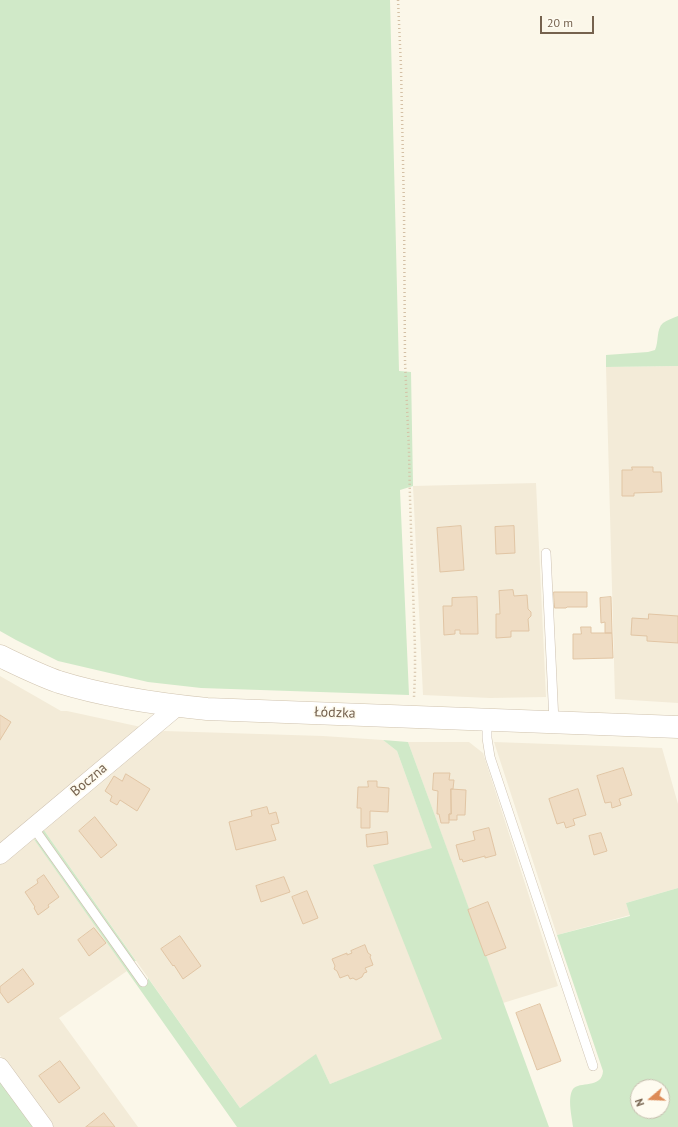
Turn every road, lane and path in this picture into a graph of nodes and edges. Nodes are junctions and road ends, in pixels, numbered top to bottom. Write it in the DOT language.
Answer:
graph roads {
  1 [pos="398,0"];
  2 [pos="546,553"];
  3 [pos="0,656"];
  4 [pos="178,706"];
  5 [pos="411,716"];
  6 [pos="487,719"];
  7 [pos="554,722"];
  8 [pos="678,727"];
  9 [pos="33,827"];
  10 [pos="0,855"];
  11 [pos="144,982"];
  12 [pos="593,1066"];
  13 [pos="0,1067"];
  14 [pos="44,1127"];
  1 -- 5 [label="path"];
  2 -- 7 [label="lane"];
  3 -- 4 [label="main road, Łódzka"];
  4 -- 5 [label="main road, Łódzka"];
  4 -- 9 [label="street, Boczna"];
  5 -- 6 [label="main road, Łódzka"];
  6 -- 7 [label="main road, Łódzka"];
  6 -- 12 [label="lane"];
  7 -- 8 [label="main road, Łódzka"];
  9 -- 10 [label="street, Boczna"];
  9 -- 11 [label="lane"];
  13 -- 14 [label="street"];
}
